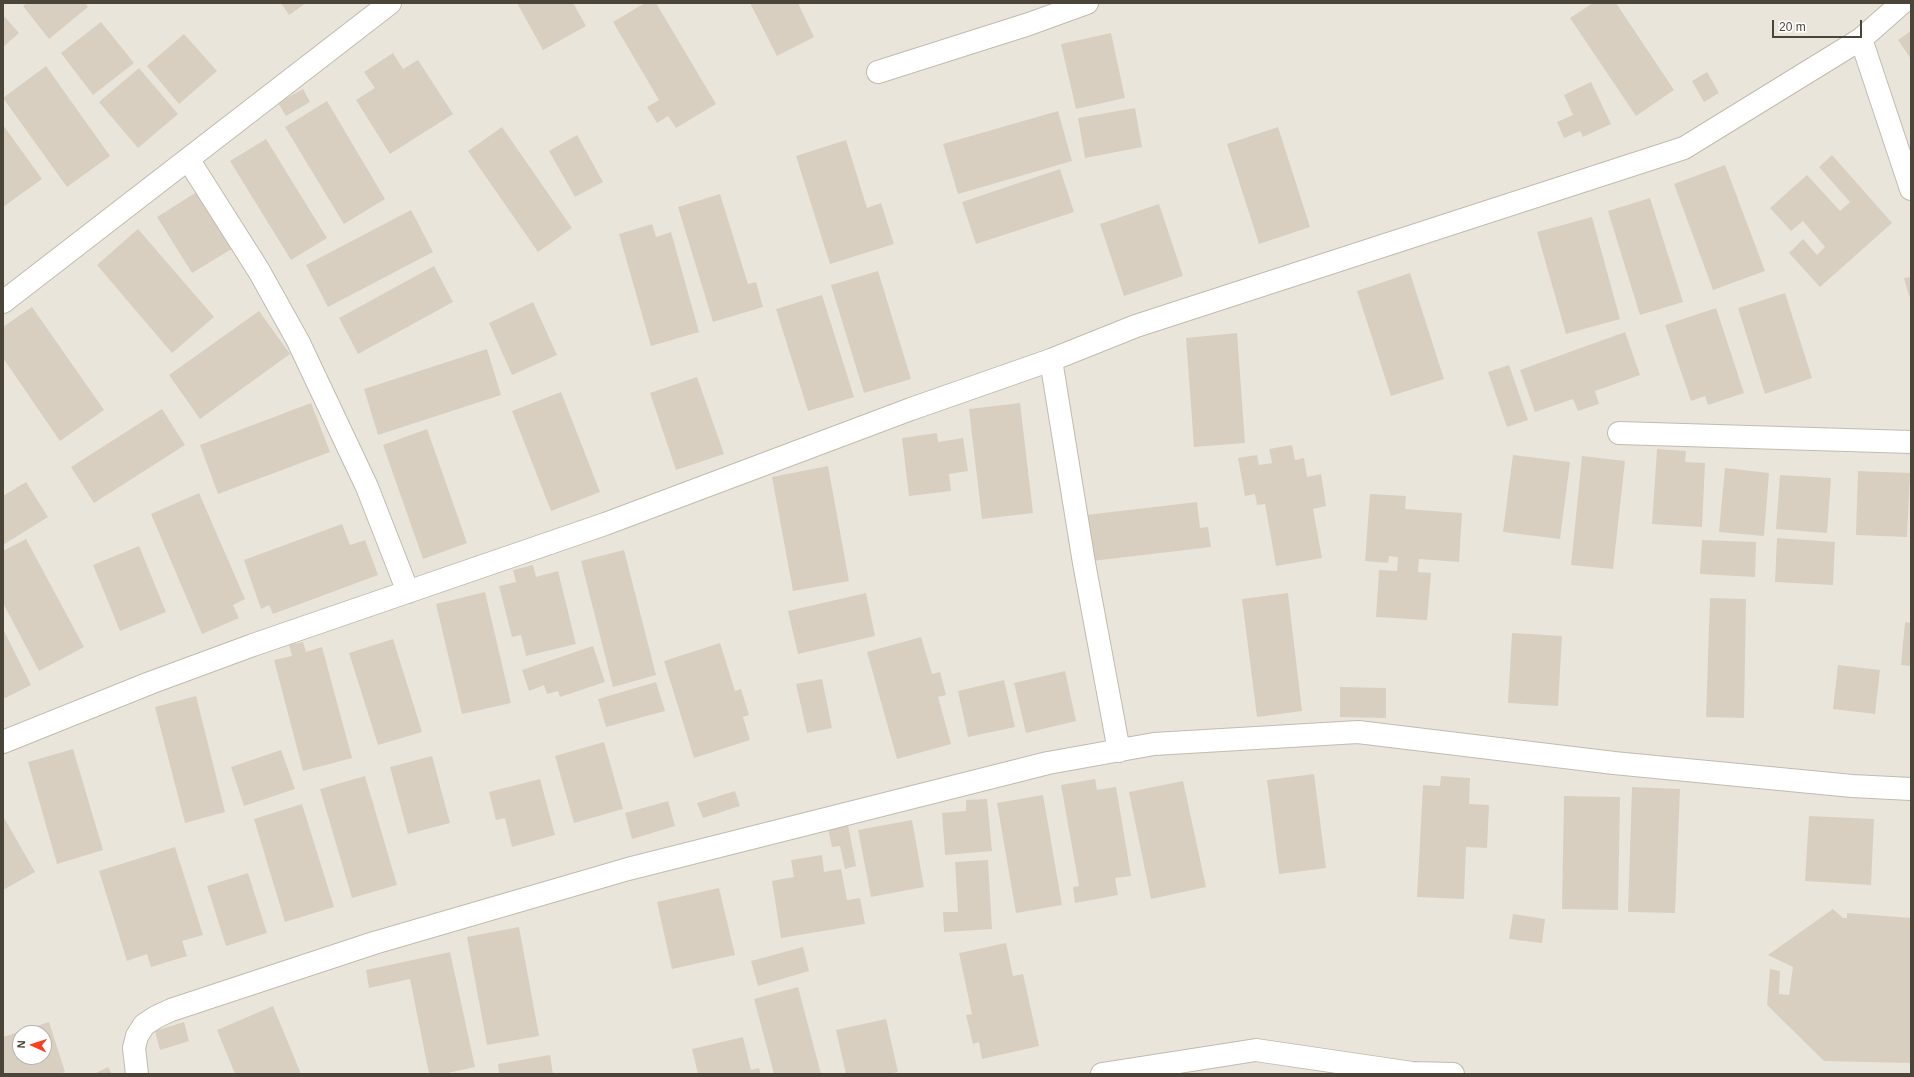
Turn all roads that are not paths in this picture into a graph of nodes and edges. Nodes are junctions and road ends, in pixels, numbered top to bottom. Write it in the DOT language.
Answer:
graph roads {
  1 [pos="390,3"];
  2 [pos="1087,3"];
  3 [pos="1902,3"];
  4 [pos="1861,39"];
  5 [pos="878,72"];
  6 [pos="188,159"];
  7 [pos="1911,189"];
  8 [pos="3,302"];
  9 [pos="1051,360"];
  10 [pos="1619,433"];
  11 [pos="1911,442"];
  12 [pos="408,592"];
  13 [pos="3,742"];
  14 [pos="1119,751"];
  15 [pos="1911,789"];
  16 [pos="137,1074"];
  17 [pos="1102,1074"];
  18 [pos="1453,1074"];
  1 -- 6 [label="street"];
  2 -- 5 [label="street"];
  3 -- 4 [label="street"];
  4 -- 7 [label="street"];
  4 -- 9 [label="street"];
  6 -- 8 [label="street"];
  6 -- 12 [label="street"];
  9 -- 12 [label="street"];
  9 -- 14 [label="street"];
  10 -- 11 [label="street"];
  12 -- 13 [label="street"];
  14 -- 15 [label="street"];
  14 -- 16 [label="street"];
  17 -- 18 [label="street"];
}
